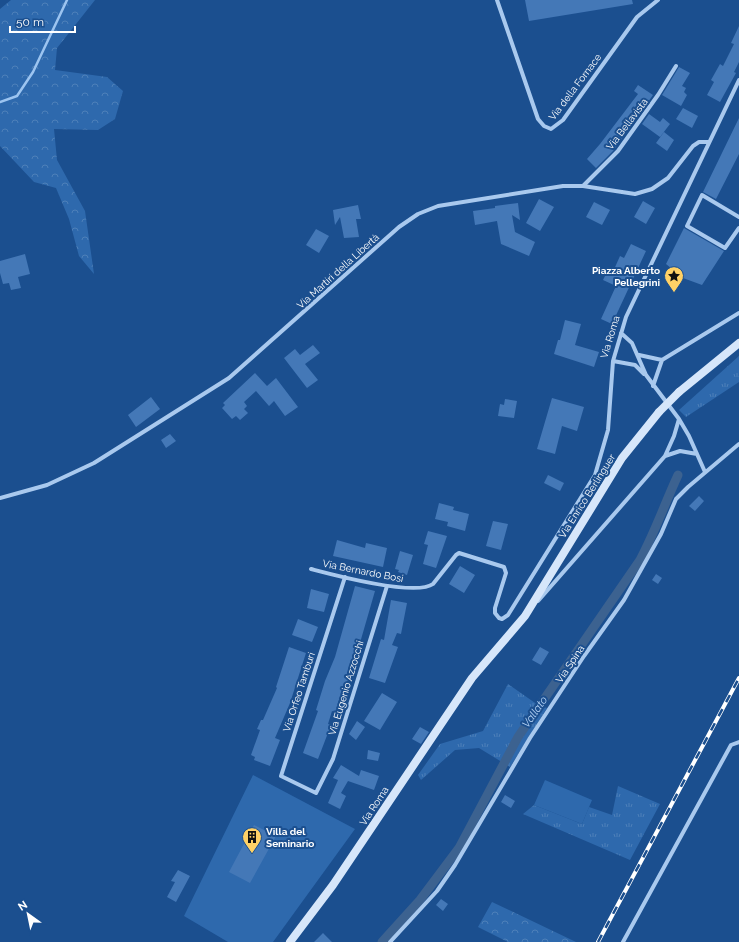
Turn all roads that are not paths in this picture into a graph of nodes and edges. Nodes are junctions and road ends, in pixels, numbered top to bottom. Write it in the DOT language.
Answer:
graph roads {
  1 [pos="497,0"];
  2 [pos="658,0"];
  3 [pos="676,66"];
  4 [pos="739,82"];
  5 [pos="709,142"];
  6 [pos="584,186"];
  7 [pos="739,217"];
  8 [pos="739,228"];
  9 [pos="739,313"];
  10 [pos="620,334"];
  11 [pos="739,343"];
  12 [pos="639,355"];
  13 [pos="662,360"];
  14 [pos="613,361"];
  15 [pos="646,375"];
  16 [pos="653,386"];
  17 [pos="680,419"];
  18 [pos="739,444"];
  19 [pos="697,454"];
  20 [pos="664,456"];
  21 [pos="705,472"];
  22 [pos="0,498"];
  23 [pos="311,570"];
  24 [pos="345,577"];
  25 [pos="387,586"];
  26 [pos="524,616"];
  27 [pos="502,619"];
  28 [pos="472,678"];
  29 [pos="739,742"];
  30 [pos="316,793"];
  31 [pos="290,942"];
  32 [pos="390,942"];
  33 [pos="623,942"];
  1 -- 2 [label="street, Via della Fornace"];
  3 -- 6 [label="street, Via Bellavista"];
  4 -- 5 [label="street, Via Roma"];
  5 -- 6 [label="street, Via Martiri della Libertà"];
  5 -- 10 [label="street, Via Roma"];
  6 -- 22 [label="street, Via Martiri della Libertà"];
  7 -- 8 [label="street"];
  9 -- 13 [label="street"];
  10 -- 12 [label="street"];
  10 -- 14 [label="street, Via Roma"];
  11 -- 26 [label="main road, Via Enrico Berlinguer, bridge"];
  12 -- 13 [label="street"];
  12 -- 15 [label="street"];
  13 -- 16 [label="street"];
  14 -- 15 [label="street"];
  14 -- 27 [label="street, Via Roma"];
  15 -- 16 [label="street"];
  16 -- 17 [label="street"];
  17 -- 19 [label="street"];
  17 -- 20 [label="street"];
  18 -- 21 [label="street, Via Spina"];
  19 -- 20 [label="street"];
  19 -- 21 [label="street"];
  20 -- 26 [label="street"];
  21 -- 32 [label="street, Via Spina"];
  23 -- 24 [label="street, Via Bernardo Bosi"];
  24 -- 25 [label="street, Via Bernardo Bosi"];
  24 -- 30 [label="street, Via Orfeo Tamburi"];
  25 -- 27 [label="street, Via Bernardo Bosi"];
  25 -- 30 [label="street, Via Eugenio Azzocchi"];
  26 -- 28 [label="main road, Via Enrico Berlinguer"];
  28 -- 31 [label="main road, Via Roma"];
  29 -- 33 [label="street"];
}
